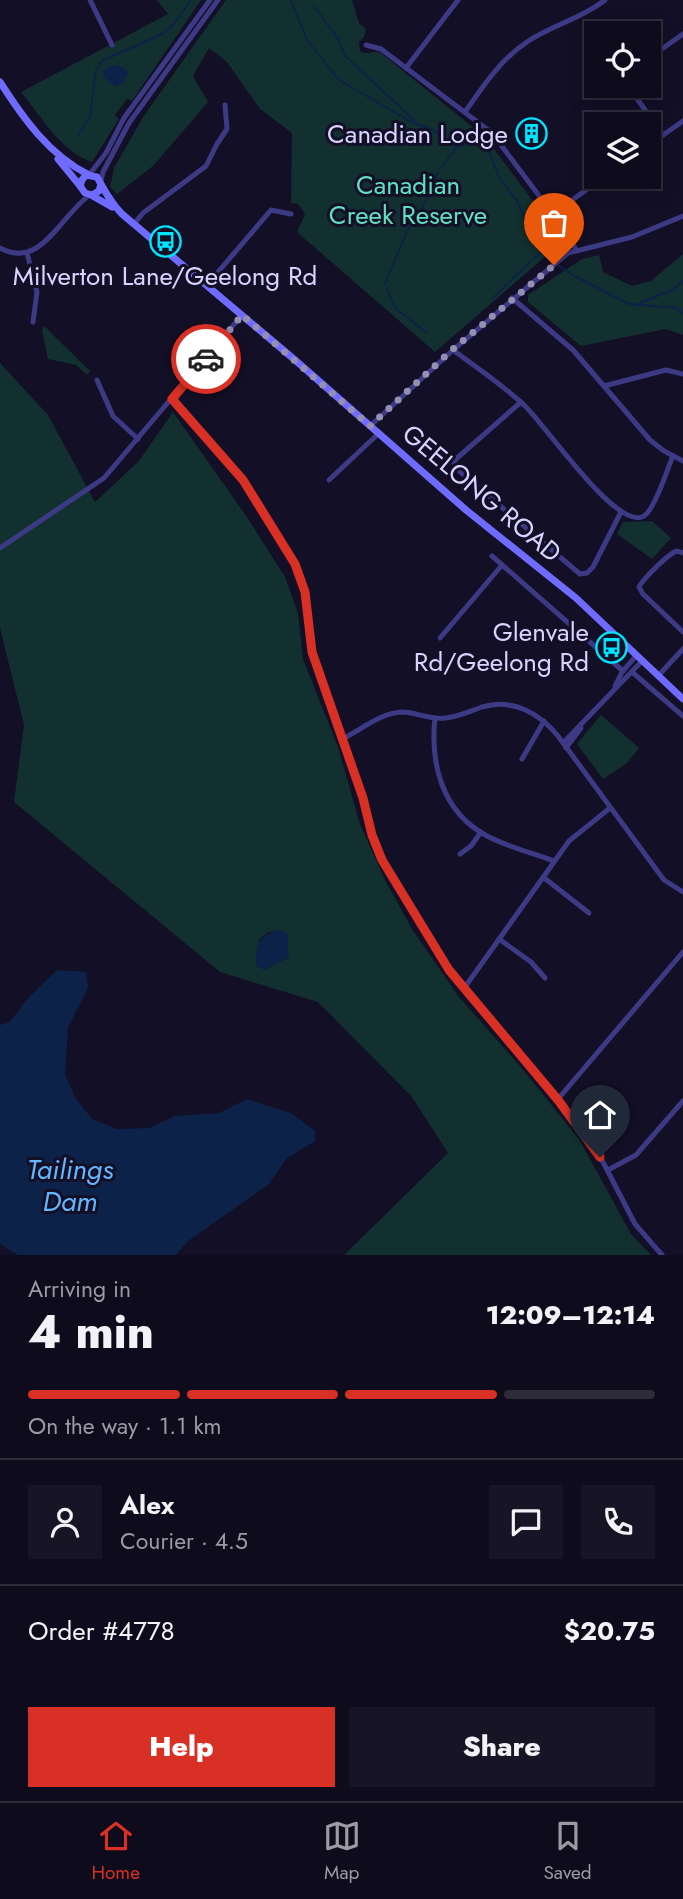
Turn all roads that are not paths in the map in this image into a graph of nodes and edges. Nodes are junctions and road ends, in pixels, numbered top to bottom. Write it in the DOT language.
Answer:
graph roads {
  1 [pos="89,0"];
  2 [pos="210,0"];
  3 [pos="218,0"];
  4 [pos="458,0"];
  5 [pos="605,0"];
  6 [pos="683,34"];
  7 [pos="112,45"];
  8 [pos="366,45"];
  9 [pos="661,50"];
  10 [pos="406,68"];
  11 [pos="0,82"];
  12 [pos="637,98"];
  13 [pos="225,105"];
  14 [pos="465,111"];
  15 [pos="683,121"];
  16 [pos="663,135"];
  17 [pos="54,152"];
  18 [pos="89,175"];
  19 [pos="101,183"];
  20 [pos="81,188"];
  21 [pos="587,189"];
  22 [pos="91,195"];
  23 [pos="75,208"];
  24 [pos="122,214"];
  25 [pos="291,214"];
  26 [pos="683,216"];
  27 [pos="554,218"];
  28 [pos="134,224"];
  29 [pos="561,229"];
  30 [pos="0,248"];
  31 [pos="576,250"];
  32 [pos="27,253"];
  33 [pos="568,253"];
  34 [pos="207,285"];
  35 [pos="513,298"];
  36 [pos="242,315"];
  37 [pos="33,322"];
  38 [pos="453,349"];
  39 [pos="683,374"];
  40 [pos="97,380"];
  41 [pos="604,386"];
  42 [pos="172,399"];
  43 [pos="521,402"];
  44 [pos="370,426"];
  45 [pos="378,434"];
  46 [pos="138,439"];
  47 [pos="673,456"];
  48 [pos="683,461"];
  49 [pos="329,480"];
  50 [pos="621,512"];
  51 [pos="0,548"];
  52 [pos="683,553"];
  53 [pos="492,556"];
  54 [pos="502,565"];
  55 [pos="683,632"];
  56 [pos="440,638"];
  57 [pos="683,649"];
  58 [pos="639,658"];
  59 [pos="628,671"];
  60 [pos="658,676"];
  61 [pos="681,695"];
  62 [pos="683,716"];
  63 [pos="435,718"];
  64 [pos="544,721"];
  65 [pos="342,739"];
  66 [pos="565,745"];
  67 [pos="522,759"];
  68 [pos="610,808"];
  69 [pos="481,832"];
  70 [pos="460,854"];
  71 [pos="554,861"];
  72 [pos="543,877"];
  73 [pos="683,892"];
  74 [pos="589,913"];
  75 [pos="499,939"];
  76 [pos="683,952"];
  77 [pos="545,978"];
  78 [pos="464,987"];
  79 [pos="558,1100"];
  80 [pos="683,1101"];
  81 [pos="608,1170"];
  82 [pos="662,1255"];
  1 -- 7 [label="street"];
  2 -- 18 [label="street"];
  3 -- 19 [label="street"];
  4 -- 10 [label="street"];
  5 -- 14 [label="street"];
  6 -- 9 [label="street"];
  8 -- 10 [label="street"];
  10 -- 14 [label="street"];
  11 -- 17 [label="main road"];
  12 -- 16 [label="street"];
  13 -- 28 [label="street"];
  14 -- 27 [label="street"];
  15 -- 16 [label="street"];
  17 -- 18 [label="main road"];
  17 -- 20 [label="main road"];
  18 -- 19 [label="main road"];
  18 -- 20 [label="main road"];
  19 -- 22 [label="main road"];
  19 -- 24 [label="main road, GEELONG ROAD"];
  20 -- 22 [label="main road"];
  20 -- 23 [label="street"];
  21 -- 27 [label="street"];
  22 -- 23 [label="street"];
  22 -- 24 [label="main road, GEELONG ROAD"];
  23 -- 32 [label="street"];
  24 -- 28 [label="main road, GEELONG ROAD"];
  25 -- 34 [label="street"];
  26 -- 31 [label="street"];
  27 -- 29 [label="street"];
  28 -- 34 [label="main road, GEELONG ROAD"];
  29 -- 31 [label="street"];
  29 -- 33 [label="street"];
  30 -- 32 [label="street"];
  31 -- 33 [label="street"];
  32 -- 37 [label="street"];
  33 -- 35 [label="street"];
  34 -- 36 [label="main road, GEELONG ROAD"];
  35 -- 38 [label="street"];
  35 -- 41 [label="street"];
  36 -- 42 [label="street"];
  36 -- 44 [label="main road, GEELONG ROAD"];
  38 -- 43 [label="street"];
  38 -- 44 [label="street"];
  39 -- 41 [label="street"];
  40 -- 46 [label="street"];
  41 -- 47 [label="street"];
  42 -- 46 [label="street"];
  42 -- 65 [label="street"];
  43 -- 50 [label="street"];
  43 -- 50 [label="street"];
  44 -- 45 [label="main road, GEELONG ROAD"];
  45 -- 49 [label="street"];
  45 -- 58 [label="main road, GEELONG ROAD"];
  46 -- 51 [label="street"];
  47 -- 48 [label="street"];
  47 -- 50 [label="street"];
  52 -- 55 [label="street"];
  53 -- 54 [label="street, GEELONG ROAD"];
  54 -- 56 [label="street"];
  54 -- 59 [label="street, GEELONG ROAD"];
  57 -- 60 [label="street"];
  58 -- 59 [label="street"];
  58 -- 60 [label="main road, GEELONG ROAD"];
  59 -- 62 [label="street, GEELONG ROAD"];
  59 -- 66 [label="street"];
  60 -- 61 [label="main road, GEELONG ROAD"];
  63 -- 64 [label="street"];
  63 -- 65 [label="street"];
  63 -- 69 [label="street"];
  64 -- 66 [label="street"];
  64 -- 67 [label="street"];
  65 -- 78 [label="street"];
  66 -- 68 [label="street"];
  68 -- 71 [label="street"];
  68 -- 73 [label="street"];
  69 -- 70 [label="street"];
  69 -- 71 [label="street"];
  71 -- 72 [label="street"];
  72 -- 74 [label="street"];
  72 -- 75 [label="street"];
  75 -- 77 [label="street"];
  75 -- 78 [label="street"];
  76 -- 79 [label="street"];
  78 -- 79 [label="street"];
  79 -- 81 [label="street"];
  80 -- 81 [label="street"];
  81 -- 82 [label="street"];
}
